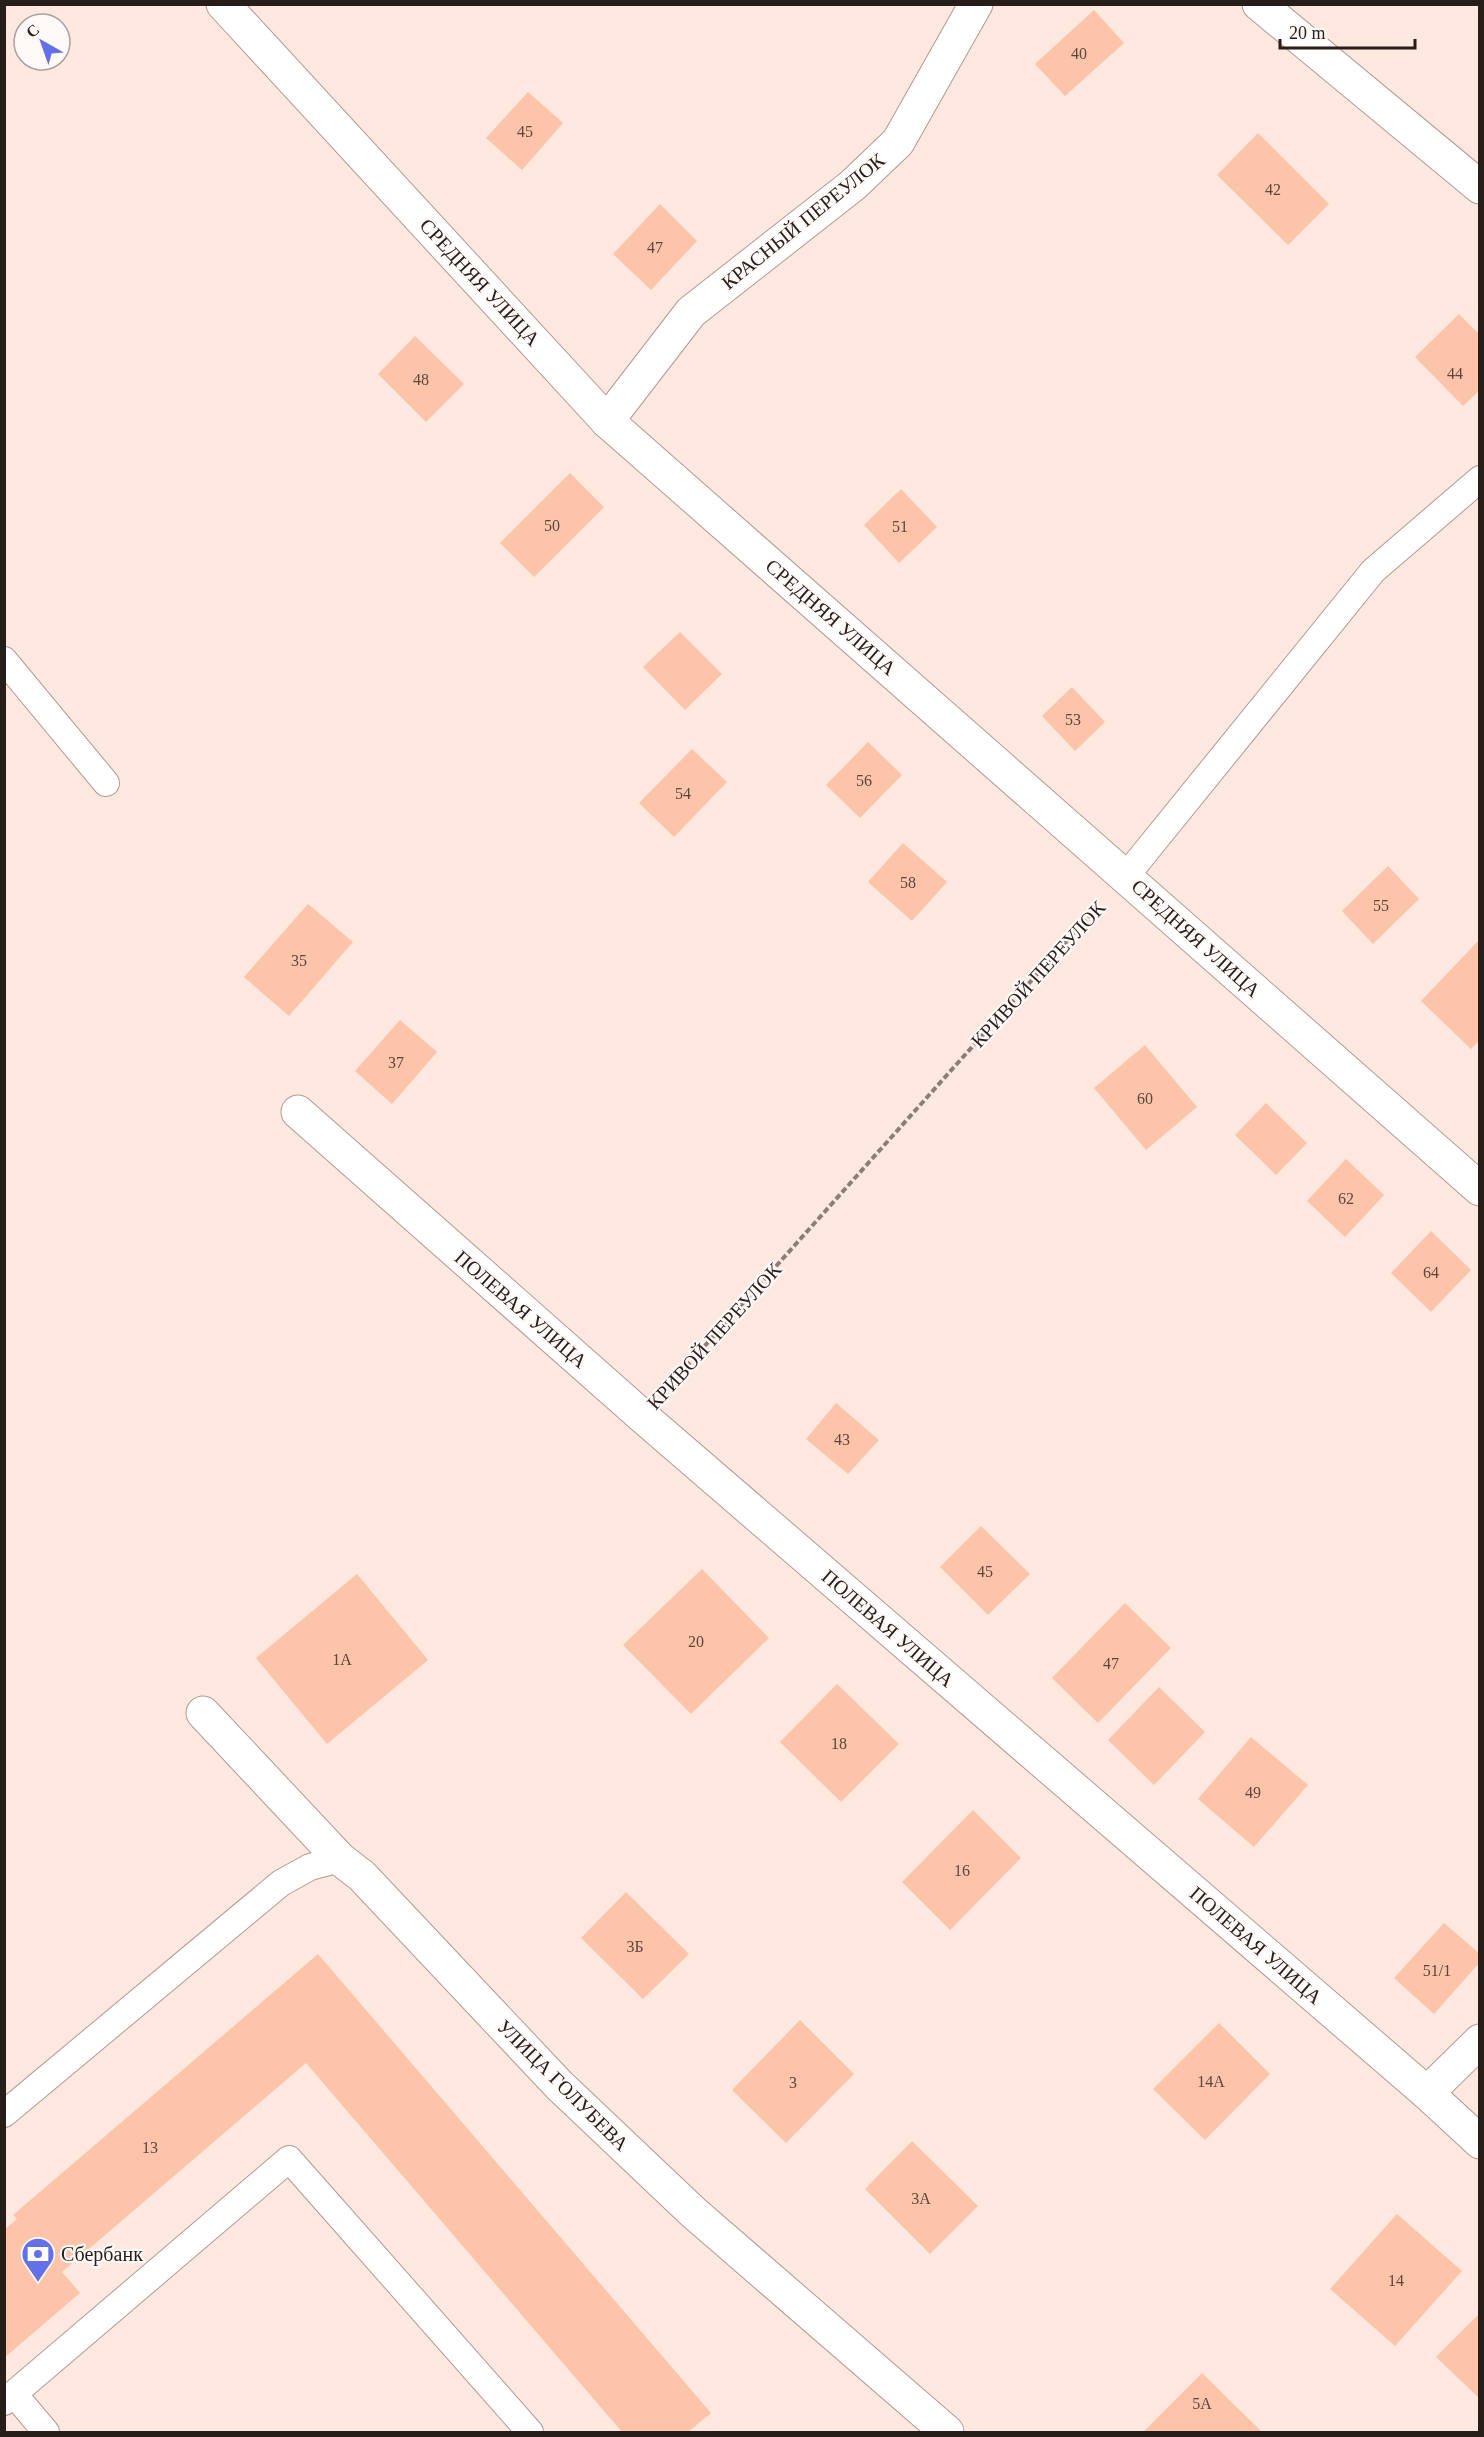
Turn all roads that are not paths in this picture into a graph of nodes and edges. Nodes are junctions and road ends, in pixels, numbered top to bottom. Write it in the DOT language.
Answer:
graph roads {
  1 [pos="223,4"];
  2 [pos="976,4"];
  3 [pos="1258,4"];
  4 [pos="1479,187"];
  5 [pos="607,421"];
  6 [pos="1479,479"];
  7 [pos="4,660"];
  8 [pos="106,783"];
  9 [pos="1126,876"];
  10 [pos="298,1112"];
  11 [pos="1479,1189"];
  12 [pos="203,1713"];
  13 [pos="340,1859"];
  14 [pos="1479,2041"];
  15 [pos="1427,2092"];
  16 [pos="4,2114"];
  17 [pos="1479,2142"];
  18 [pos="9,2398"];
  19 [pos="46,2433"];
  20 [pos="530,2433"];
  21 [pos="947,2433"];
  1 -- 5 [label="street, СРЕДНЯЯ УЛИЦА"];
  2 -- 5 [label="street, КРАСНЫЙ ПЕРЕУЛОК"];
  3 -- 4 [label="street"];
  5 -- 9 [label="street, СРЕДНЯЯ УЛИЦА"];
  6 -- 9 [label="lane"];
  7 -- 8 [label="lane"];
  9 -- 11 [label="street, СРЕДНЯЯ УЛИЦА"];
  10 -- 15 [label="street, ПОЛЕВАЯ УЛИЦА"];
  12 -- 13 [label="street, УЛИЦА ГОЛУБЕВА"];
  13 -- 16 [label="lane"];
  13 -- 21 [label="street, УЛИЦА ГОЛУБЕВА"];
  14 -- 15 [label="street"];
  15 -- 17 [label="street, ПОЛЕВАЯ УЛИЦА"];
  18 -- 19 [label="lane"];
  18 -- 20 [label="lane"];
}
